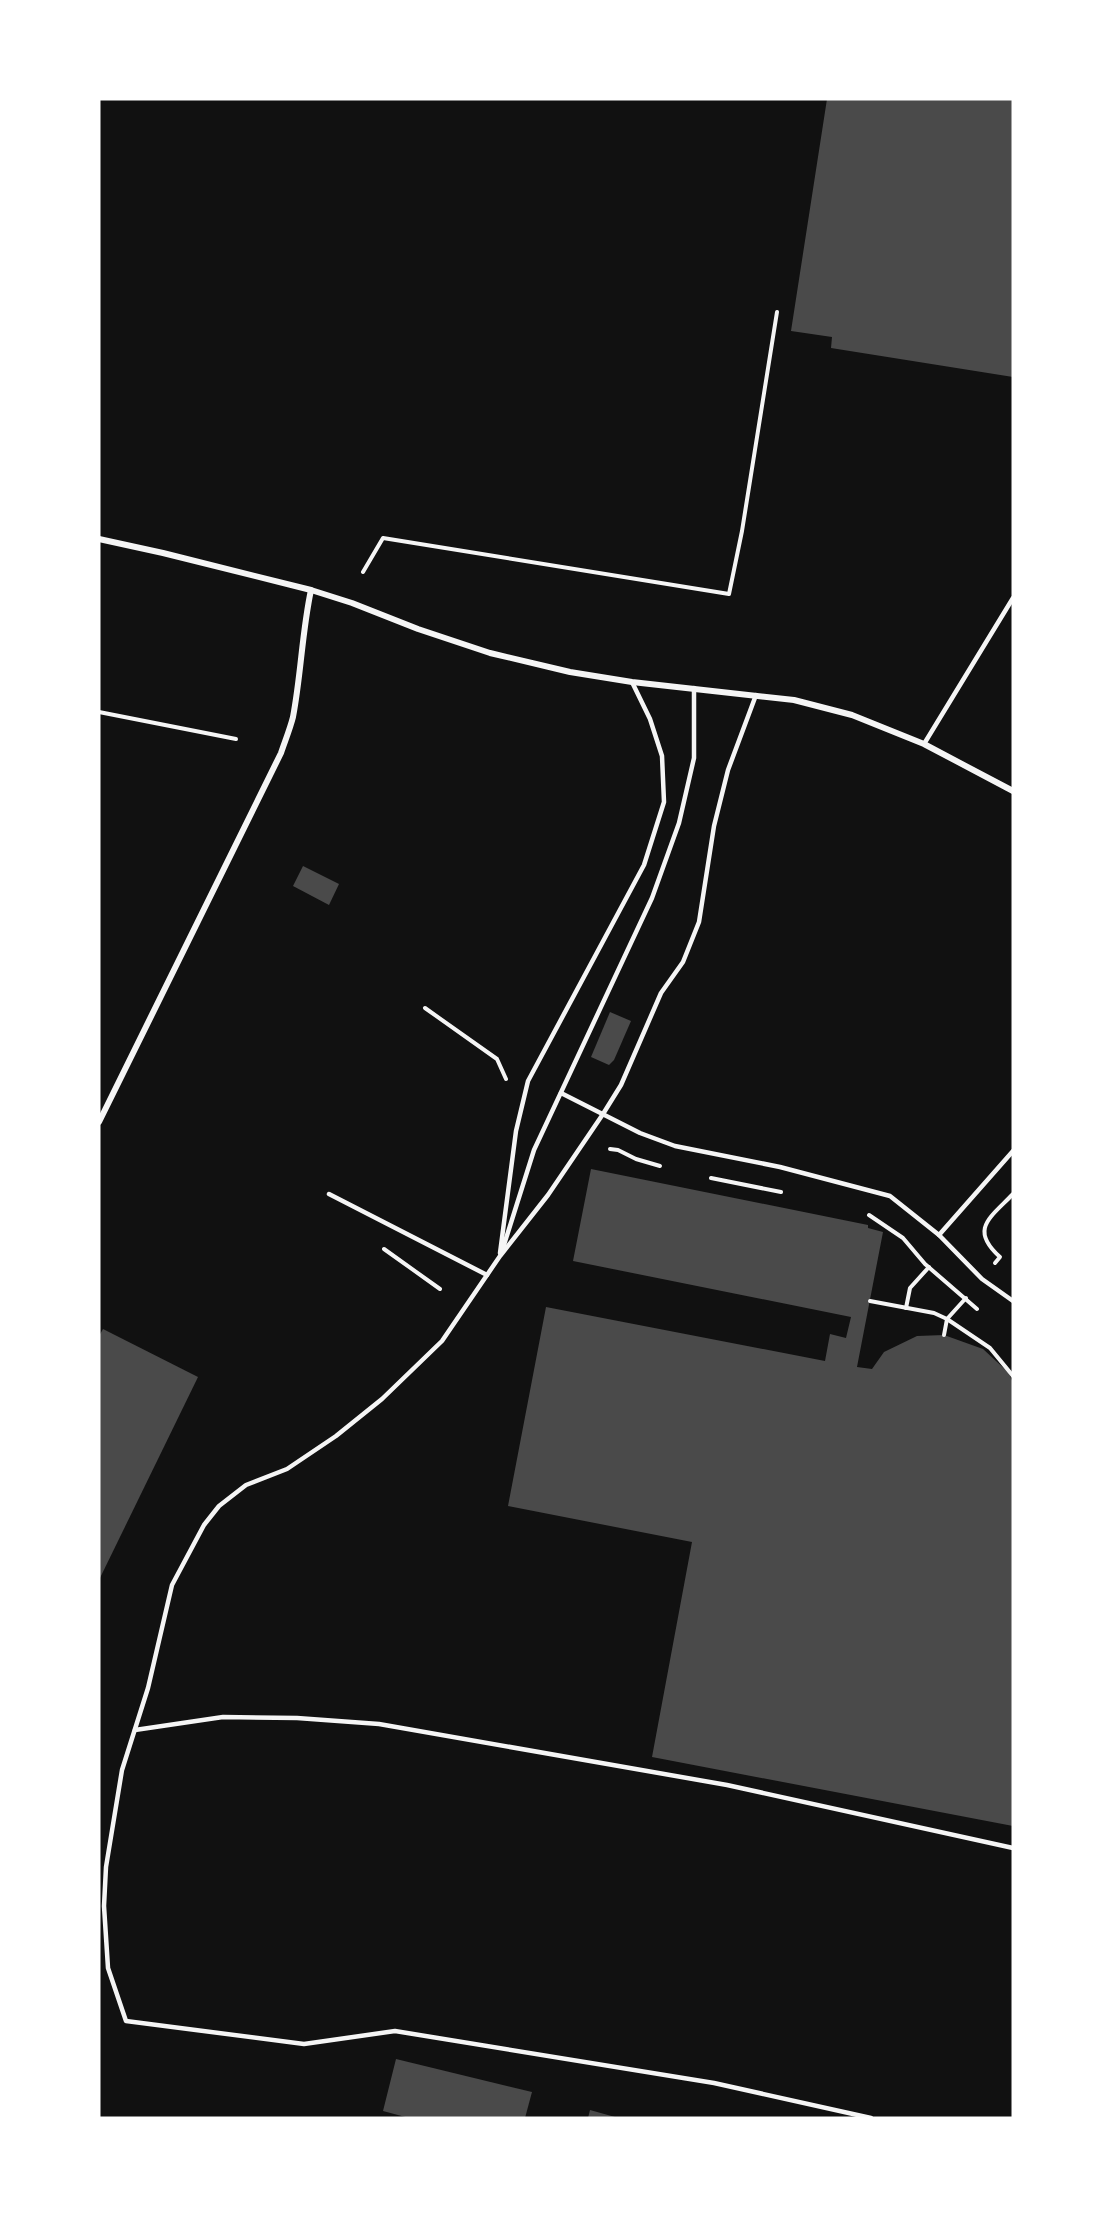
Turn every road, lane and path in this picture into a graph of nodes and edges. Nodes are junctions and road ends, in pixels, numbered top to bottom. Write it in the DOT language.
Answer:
graph roads {
  1 [pos="777,312"];
  2 [pos="99,539"];
  3 [pos="363,572"];
  4 [pos="311,590"];
  5 [pos="1013,598"];
  6 [pos="632,682"];
  7 [pos="694,688"];
  8 [pos="756,695"];
  9 [pos="99,712"];
  10 [pos="236,739"];
  11 [pos="924,744"];
  12 [pos="1013,791"];
  13 [pos="424,1008"];
  14 [pos="507,1080"];
  15 [pos="561,1093"];
  16 [pos="603,1114"];
  17 [pos="99,1122"];
  18 [pos="610,1149"];
  19 [pos="1013,1151"];
  20 [pos="664,1167"];
  21 [pos="706,1177"];
  22 [pos="329,1194"];
  23 [pos="792,1194"];
  24 [pos="1013,1194"];
  25 [pos="864,1213"];
  26 [pos="939,1235"];
  27 [pos="382,1248"];
  28 [pos="500,1256"];
  29 [pos="995,1264"];
  30 [pos="929,1267"];
  31 [pos="487,1275"];
  32 [pos="440,1289"];
  33 [pos="966,1298"];
  34 [pos="870,1301"];
  35 [pos="1013,1301"];
  36 [pos="906,1308"];
  37 [pos="977,1309"];
  38 [pos="947,1319"];
  39 [pos="944,1335"];
  40 [pos="1013,1376"];
  41 [pos="135,1730"];
  42 [pos="1013,1848"];
  43 [pos="871,2118"];
  1 -- 3 [label="path"];
  2 -- 4 [label="street"];
  4 -- 6 [label="street"];
  4 -- 17 [label="street"];
  5 -- 11 [label="lane"];
  6 -- 7 [label="street"];
  6 -- 28 [label="lane"];
  7 -- 8 [label="street"];
  7 -- 15 [label="lane"];
  8 -- 11 [label="street"];
  8 -- 16 [label="lane"];
  9 -- 10 [label="path"];
  11 -- 12 [label="street"];
  13 -- 14 [label="path"];
  15 -- 16 [label="lane"];
  15 -- 28 [label="lane"];
  16 -- 26 [label="lane"];
  16 -- 28 [label="lane"];
  18 -- 20 [label="path"];
  19 -- 26 [label="lane"];
  21 -- 23 [label="path"];
  22 -- 31 [label="lane"];
  24 -- 29 [label="path"];
  25 -- 30 [label="path"];
  26 -- 35 [label="lane"];
  27 -- 32 [label="path"];
  28 -- 31 [label="lane"];
  30 -- 33 [label="path"];
  30 -- 36 [label="path"];
  31 -- 41 [label="lane"];
  33 -- 37 [label="path"];
  33 -- 38 [label="path"];
  34 -- 36 [label="path"];
  36 -- 38 [label="path"];
  38 -- 39 [label="path"];
  38 -- 40 [label="path"];
  41 -- 42 [label="lane"];
  41 -- 43 [label="lane"];
}
